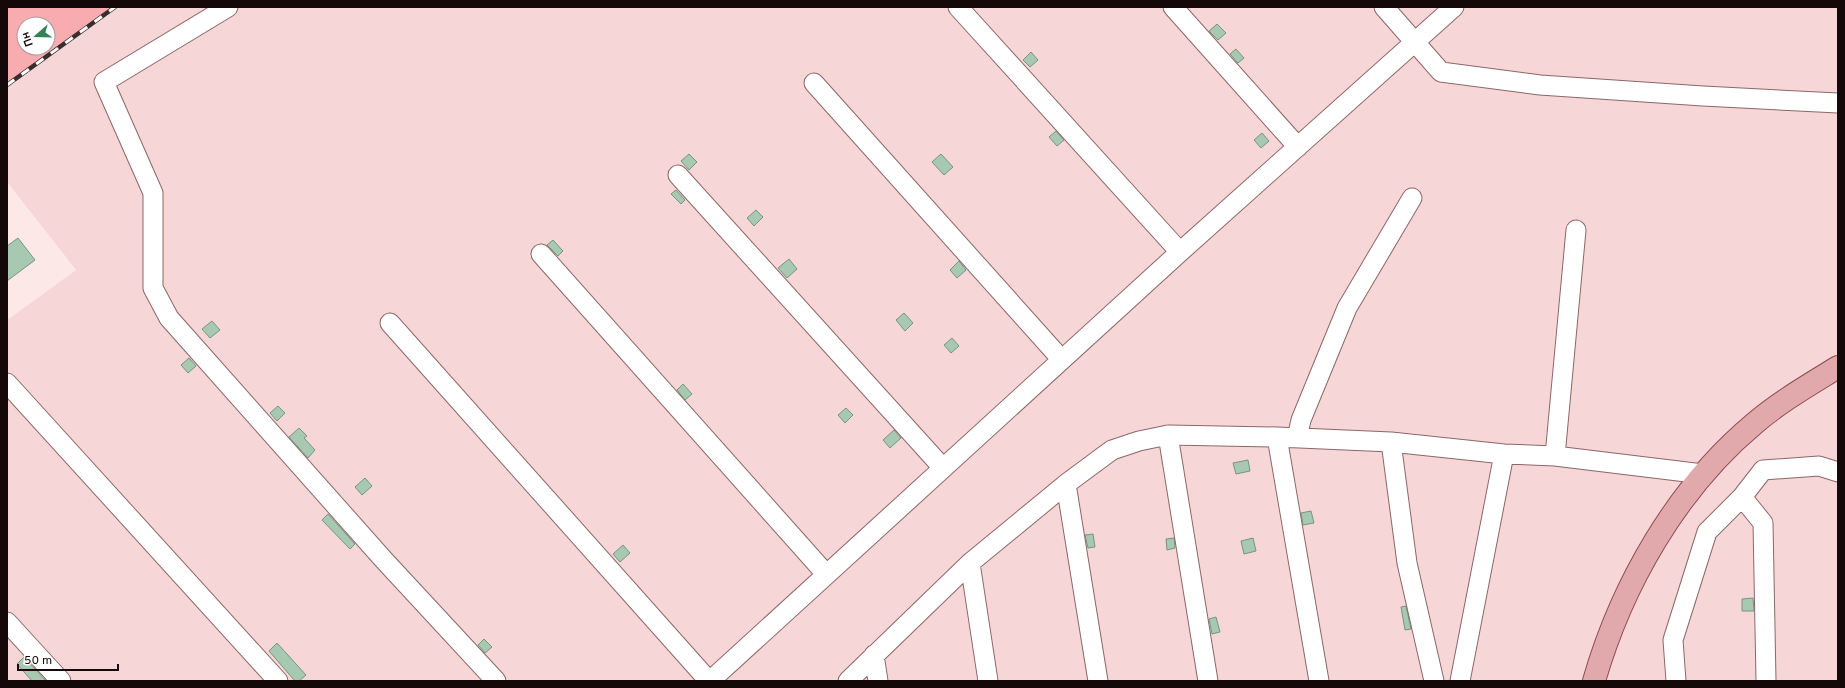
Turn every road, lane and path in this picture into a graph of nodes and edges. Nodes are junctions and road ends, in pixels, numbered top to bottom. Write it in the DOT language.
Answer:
graph roads {
  1 [pos="228,7"];
  2 [pos="958,7"];
  3 [pos="1173,7"];
  4 [pos="1384,7"];
  5 [pos="1454,7"];
  6 [pos="1415,42"];
  7 [pos="814,83"];
  8 [pos="1838,103"];
  9 [pos="1298,147"];
  10 [pos="678,175"];
  11 [pos="1412,198"];
  12 [pos="1576,230"];
  13 [pos="1180,252"];
  14 [pos="541,254"];
  15 [pos="390,323"];
  16 [pos="1062,360"];
  17 [pos="1838,367"];
  18 [pos="7,383"];
  19 [pos="1168,435"];
  20 [pos="1277,437"];
  21 [pos="1297,438"];
  22 [pos="1391,442"];
  23 [pos="1504,454"];
  24 [pos="1555,456"];
  25 [pos="942,468"];
  26 [pos="1838,472"];
  27 [pos="1703,474"];
  28 [pos="1066,484"];
  29 [pos="1742,497"];
  30 [pos="970,563"];
  31 [pos="826,574"];
  32 [pos="7,622"];
  33 [pos="874,655"];
  34 [pos="61,681"];
  35 [pos="278,681"];
  36 [pos="496,681"];
  37 [pos="710,681"];
  38 [pos="848,681"];
  39 [pos="878,681"];
  40 [pos="988,681"];
  41 [pos="1098,681"];
  42 [pos="1208,681"];
  43 [pos="1319,681"];
  44 [pos="1434,681"];
  45 [pos="1460,681"];
  46 [pos="1594,681"];
  47 [pos="1676,681"];
  48 [pos="1766,681"];
  1 -- 36 [label="lane"];
  2 -- 13 [label="lane"];
  3 -- 9 [label="lane"];
  4 -- 6 [label="lane"];
  5 -- 6 [label="lane"];
  6 -- 8 [label="lane"];
  6 -- 9 [label="lane"];
  7 -- 16 [label="lane"];
  9 -- 13 [label="lane"];
  10 -- 25 [label="lane"];
  11 -- 21 [label="lane"];
  12 -- 24 [label="lane"];
  13 -- 16 [label="lane"];
  14 -- 31 [label="lane"];
  15 -- 37 [label="lane"];
  16 -- 25 [label="lane"];
  17 -- 27 [label="main road"];
  18 -- 35 [label="lane"];
  19 -- 20 [label="lane"];
  19 -- 28 [label="lane"];
  19 -- 42 [label="lane"];
  20 -- 21 [label="lane"];
  20 -- 43 [label="lane"];
  21 -- 22 [label="lane"];
  22 -- 23 [label="lane"];
  22 -- 44 [label="lane"];
  23 -- 24 [label="lane"];
  23 -- 45 [label="lane"];
  24 -- 27 [label="lane"];
  25 -- 31 [label="lane"];
  26 -- 29 [label="lane"];
  27 -- 46 [label="main road"];
  28 -- 30 [label="lane"];
  28 -- 41 [label="lane"];
  29 -- 47 [label="lane"];
  29 -- 48 [label="lane"];
  30 -- 33 [label="lane"];
  30 -- 40 [label="lane"];
  31 -- 37 [label="lane"];
  32 -- 34 [label="lane"];
  33 -- 38 [label="lane"];
  33 -- 39 [label="lane"];
}
